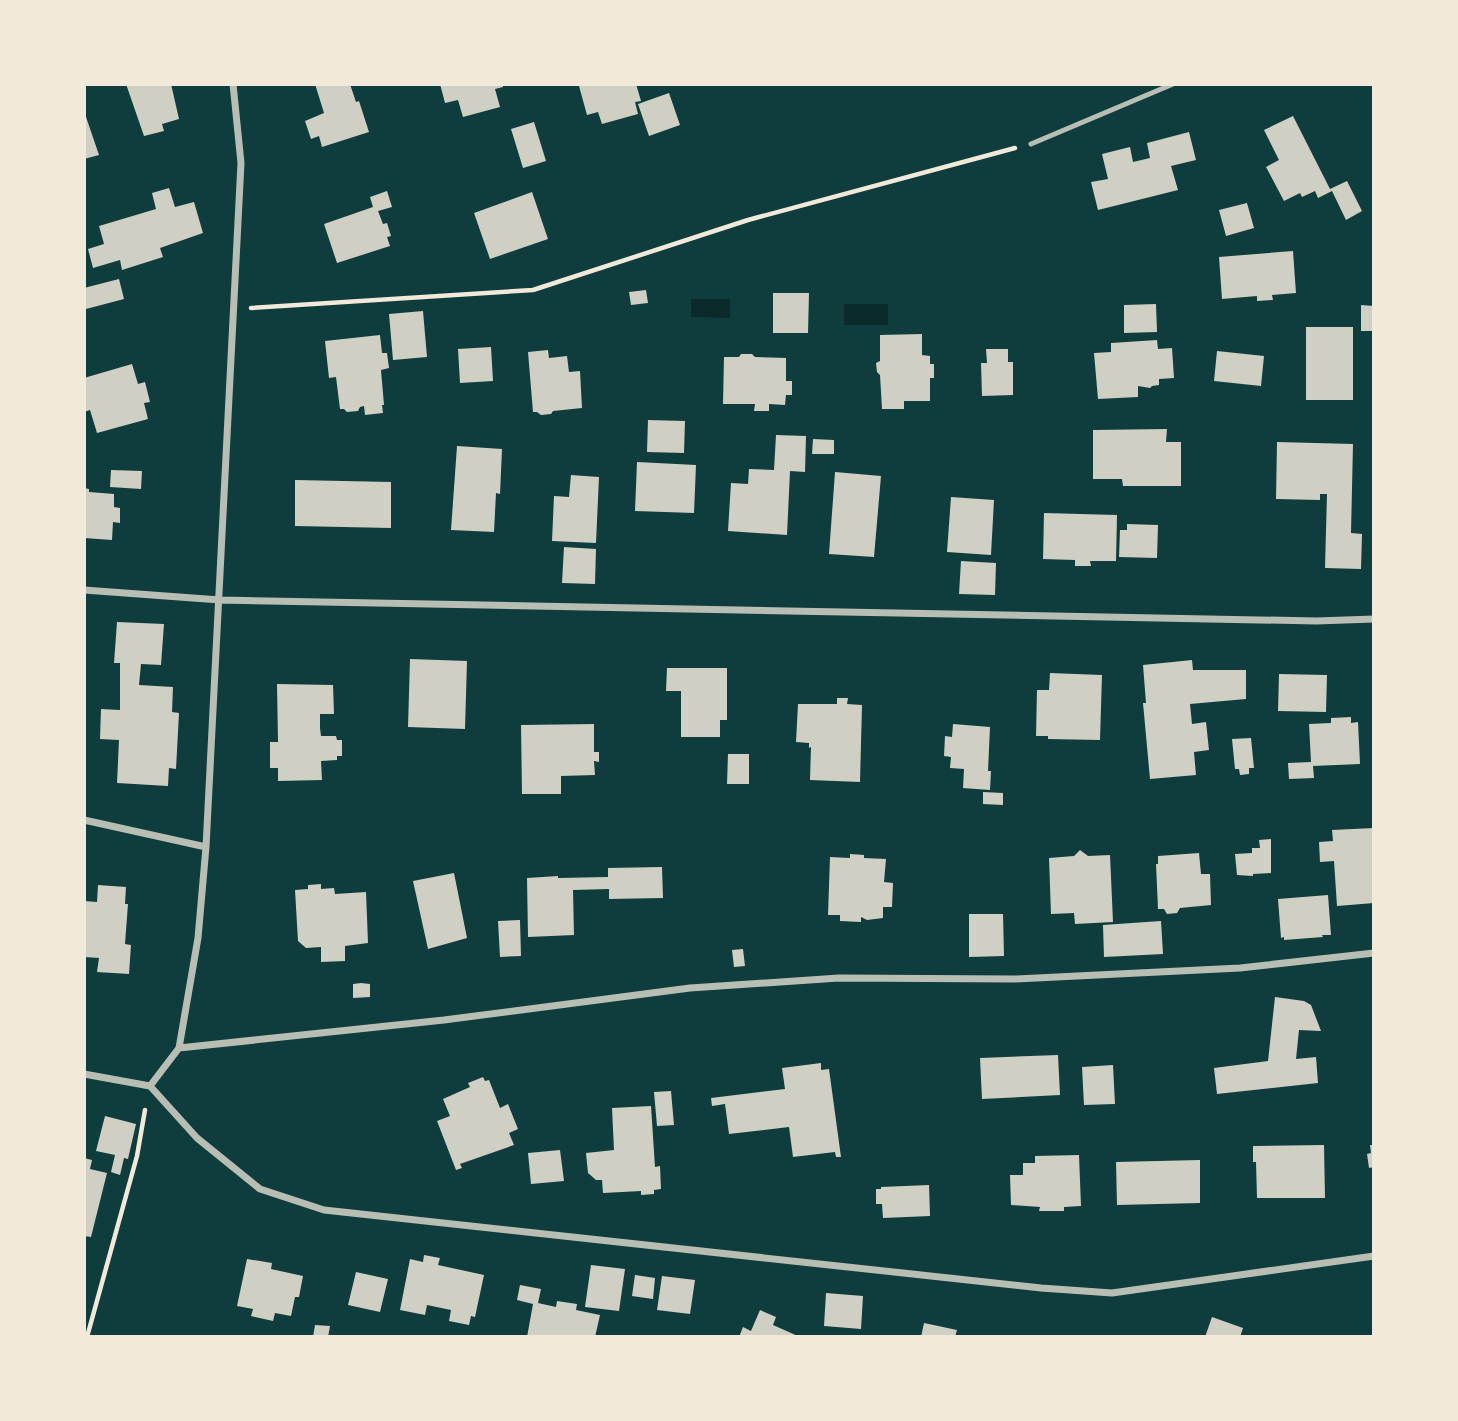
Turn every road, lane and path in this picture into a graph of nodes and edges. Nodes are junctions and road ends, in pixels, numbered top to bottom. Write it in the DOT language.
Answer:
graph roads {
  1 [pos="233,84"];
  2 [pos="1173,84"];
  3 [pos="1031,144"];
  4 [pos="233,309"];
  5 [pos="84,590"];
  6 [pos="220,600"];
  7 [pos="1374,620"];
  8 [pos="84,820"];
  9 [pos="206,847"];
  10 [pos="1374,953"];
  11 [pos="179,1048"];
  12 [pos="84,1074"];
  13 [pos="150,1086"];
  14 [pos="1374,1256"];
  15 [pos="87,1337"];
  1 -- 4 [label="street"];
  2 -- 3 [label="lane"];
  3 -- 4 [label="path"];
  4 -- 6 [label="street"];
  5 -- 6 [label="street"];
  6 -- 7 [label="street"];
  6 -- 9 [label="street"];
  8 -- 9 [label="street"];
  9 -- 11 [label="street"];
  10 -- 11 [label="street"];
  11 -- 13 [label="street"];
  12 -- 13 [label="street"];
  13 -- 14 [label="street"];
  13 -- 15 [label="path"];
}
